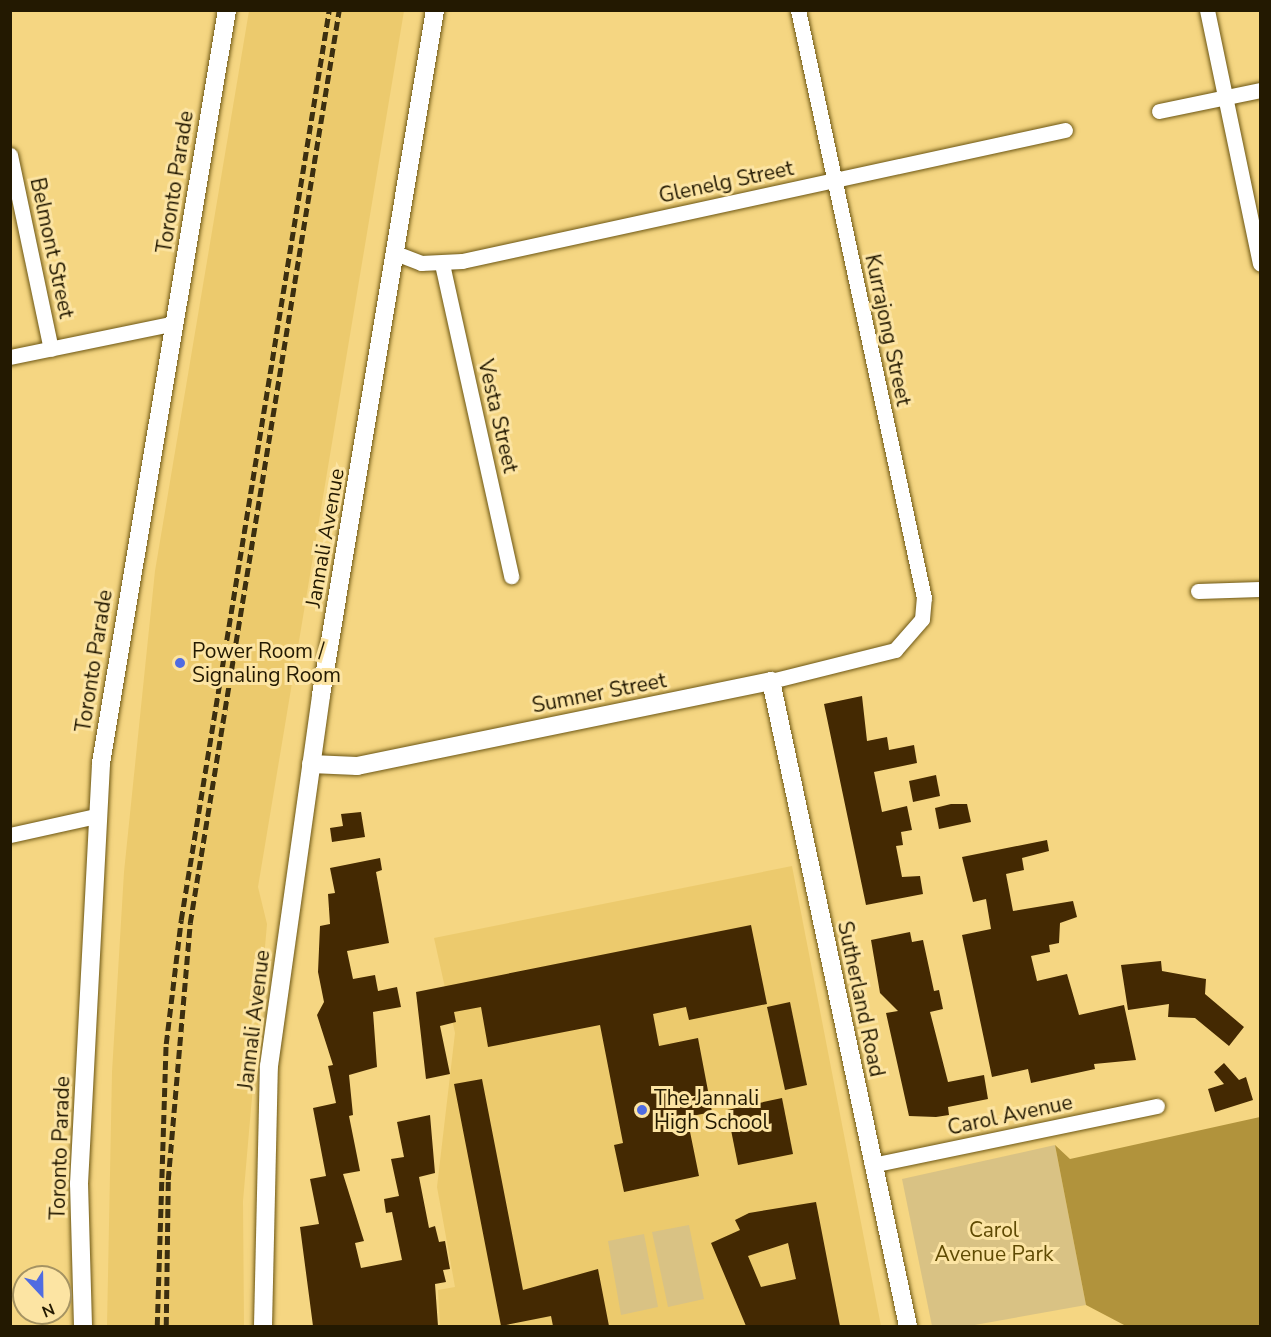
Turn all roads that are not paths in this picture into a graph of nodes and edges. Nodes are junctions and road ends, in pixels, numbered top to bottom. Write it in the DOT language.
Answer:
graph roads {
  1 [pos="226,10"];
  2 [pos="435,10"];
  3 [pos="798,10"];
  4 [pos="1207,10"];
  5 [pos="1260,90"];
  6 [pos="1226,97"];
  7 [pos="1159,111"];
  8 [pos="1065,130"];
  9 [pos="10,155"];
  10 [pos="834,181"];
  11 [pos="398,254"];
  12 [pos="442,264"];
  13 [pos="1260,264"];
  14 [pos="175,323"];
  15 [pos="51,349"];
  16 [pos="10,357"];
  17 [pos="511,576"];
  18 [pos="1260,589"];
  19 [pos="1198,591"];
  20 [pos="895,650"];
  21 [pos="771,681"];
  22 [pos="310,764"];
  23 [pos="96,816"];
  24 [pos="10,835"];
  25 [pos="1157,1106"];
  26 [pos="872,1165"];
  27 [pos="83,1326"];
  28 [pos="262,1326"];
  29 [pos="908,1326"];
  1 -- 14 [label="street, Toronto Parade"];
  2 -- 11 [label="street, Jannali Avenue"];
  3 -- 10 [label="street, Kurrajong Street"];
  4 -- 6 [label="street"];
  5 -- 6 [label="street"];
  6 -- 7 [label="street"];
  6 -- 13 [label="street"];
  8 -- 10 [label="street, Glenelg Street"];
  9 -- 15 [label="street, Belmont Street"];
  10 -- 12 [label="street, Glenelg Street"];
  10 -- 20 [label="street, Kurrajong Street"];
  11 -- 12 [label="street, Glenelg Street"];
  11 -- 22 [label="street, Jannali Avenue"];
  12 -- 17 [label="street, Vesta Street"];
  14 -- 15 [label="street"];
  14 -- 23 [label="street, Toronto Parade"];
  15 -- 16 [label="street"];
  18 -- 19 [label="street"];
  20 -- 21 [label="street, Sumner Street"];
  21 -- 22 [label="street, Sumner Street"];
  21 -- 26 [label="street, Sutherland Road"];
  22 -- 28 [label="street, Jannali Avenue"];
  23 -- 24 [label="street"];
  23 -- 27 [label="street, Toronto Parade"];
  25 -- 26 [label="street, Carol Avenue"];
  26 -- 29 [label="street, Sutherland Road"];
}
